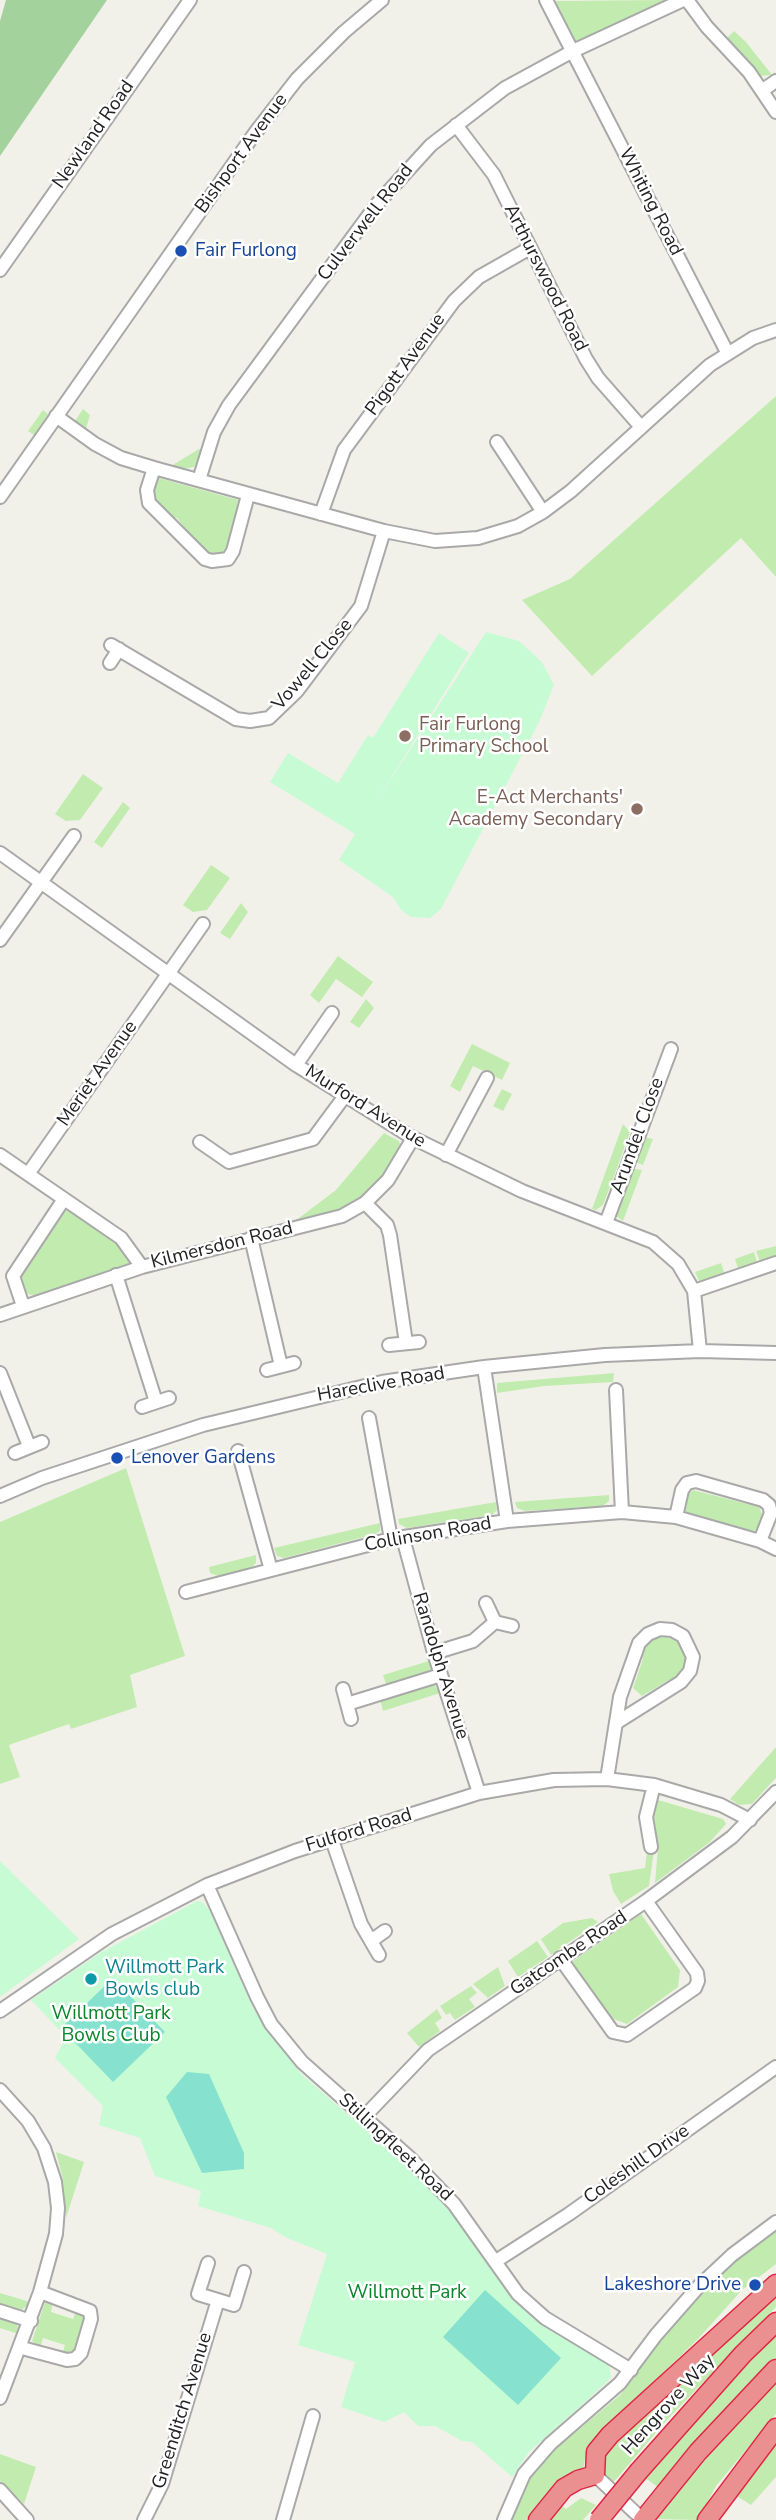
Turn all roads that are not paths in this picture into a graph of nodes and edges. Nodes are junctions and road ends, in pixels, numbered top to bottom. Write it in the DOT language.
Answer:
graph roads {
  1 [pos="190,0"];
  2 [pos="382,0"];
  3 [pos="546,0"];
  4 [pos="685,0"];
  5 [pos="573,51"];
  6 [pos="776,81"];
  7 [pos="763,90"];
  8 [pos="776,112"];
  9 [pos="456,125"];
  10 [pos="530,248"];
  11 [pos="0,270"];
  12 [pos="776,330"];
  13 [pos="727,352"];
  14 [pos="56,416"];
  15 [pos="641,427"];
  16 [pos="498,442"];
  17 [pos="154,468"];
  18 [pos="199,480"];
  19 [pos="248,495"];
  20 [pos="0,497"];
  21 [pos="543,512"];
  22 [pos="321,514"];
  23 [pos="384,531"];
  24 [pos="110,663"];
  25 [pos="74,836"];
  26 [pos="0,853"];
  27 [pos="40,882"];
  28 [pos="202,925"];
  29 [pos="0,940"];
  30 [pos="168,973"];
  31 [pos="332,1013"];
  32 [pos="671,1049"];
  33 [pos="296,1065"];
  34 [pos="487,1078"];
  35 [pos="344,1097"];
  36 [pos="413,1138"];
  37 [pos="200,1142"];
  38 [pos="0,1155"];
  39 [pos="446,1155"];
  40 [pos="28,1174"];
  41 [pos="64,1199"];
  42 [pos="365,1203"];
  43 [pos="606,1223"];
  44 [pos="251,1238"];
  45 [pos="776,1263"];
  46 [pos="142,1267"];
  47 [pos="116,1276"];
  48 [pos="694,1291"];
  49 [pos="23,1306"];
  50 [pos="0,1315"];
  51 [pos="389,1345"];
  52 [pos="700,1351"];
  53 [pos="776,1353"];
  54 [pos="294,1363"];
  55 [pos="281,1366"];
  56 [pos="484,1367"];
  57 [pos="267,1370"];
  58 [pos="0,1373"];
  59 [pos="616,1390"];
  60 [pos="169,1398"];
  61 [pos="156,1402"];
  62 [pos="142,1407"];
  63 [pos="369,1418"];
  64 [pos="238,1451"];
  65 [pos="15,1452"];
  66 [pos="0,1496"];
  67 [pos="622,1512"];
  68 [pos="676,1517"];
  69 [pos="507,1521"];
  70 [pos="397,1539"];
  71 [pos="760,1541"];
  72 [pos="776,1549"];
  73 [pos="271,1570"];
  74 [pos="186,1592"];
  75 [pos="486,1603"];
  76 [pos="495,1622"];
  77 [pos="512,1626"];
  78 [pos="434,1653"];
  79 [pos="441,1675"];
  80 [pos="343,1689"];
  81 [pos="347,1704"];
  82 [pos="351,1719"];
  83 [pos="616,1723"];
  84 [pos="607,1779"];
  85 [pos="654,1785"];
  86 [pos="776,1792"];
  87 [pos="479,1793"];
  88 [pos="750,1820"];
  89 [pos="332,1840"];
  90 [pos="651,1847"];
  91 [pos="207,1885"];
  92 [pos="646,1901"];
  93 [pos="385,1931"];
  94 [pos="371,1941"];
  95 [pos="379,1955"];
  96 [pos="560,1958"];
  97 [pos="0,2011"];
  98 [pos="776,2067"];
  99 [pos="0,2090"];
  100 [pos="364,2117"];
  101 [pos="776,2222"];
  102 [pos="496,2261"];
  103 [pos="208,2263"];
  104 [pos="244,2272"];
  105 [pos="776,2284"];
  106 [pos="40,2292"];
  107 [pos="218,2300"];
  108 [pos="0,2311"];
  109 [pos="31,2321"];
  110 [pos="776,2322"];
  111 [pos="22,2348"];
  112 [pos="776,2369"];
  113 [pos="631,2370"];
  114 [pos="0,2398"];
  115 [pos="313,2416"];
  116 [pos="776,2428"];
  117 [pos="596,2475"];
  118 [pos="1,2492"];
  119 [pos="27,2520"];
  120 [pos="144,2520"];
  121 [pos="283,2520"];
  122 [pos="504,2520"];
  123 [pos="538,2520"];
  124 [pos="599,2520"];
  125 [pos="643,2520"];
  126 [pos="707,2520"];
  1 -- 11 [label="street, Newland Road"];
  2 -- 14 [label="street, Bishport Avenue"];
  3 -- 5 [label="street, Whiting Road"];
  4 -- 5 [label="street, Culverwell Road"];
  4 -- 7 [label="street"];
  5 -- 9 [label="street, Culverwell Road"];
  5 -- 13 [label="street, Whiting Road"];
  6 -- 7 [label="street"];
  7 -- 8 [label="street"];
  9 -- 10 [label="street, Arthurswood Road"];
  9 -- 18 [label="street, Culverwell Road"];
  10 -- 15 [label="street, Arthurswood Road"];
  10 -- 22 [label="street, Pigott Avenue"];
  12 -- 13 [label="street"];
  13 -- 15 [label="street"];
  14 -- 17 [label="street"];
  14 -- 20 [label="street, Bishport Avenue"];
  15 -- 21 [label="street"];
  16 -- 21 [label="street"];
  17 -- 18 [label="street"];
  17 -- 19 [label="street"];
  18 -- 19 [label="street"];
  19 -- 22 [label="street"];
  21 -- 23 [label="street"];
  22 -- 23 [label="street"];
  23 -- 24 [label="street, Vowell Close"];
  25 -- 27 [label="street"];
  26 -- 27 [label="street, Murford Avenue"];
  27 -- 29 [label="street"];
  27 -- 30 [label="street, Murford Avenue"];
  28 -- 30 [label="street, Meriet Avenue"];
  30 -- 33 [label="street, Murford Avenue"];
  30 -- 40 [label="street, Meriet Avenue"];
  31 -- 33 [label="street"];
  32 -- 43 [label="street, Arundel Close"];
  33 -- 35 [label="street, Murford Avenue"];
  34 -- 39 [label="street"];
  35 -- 36 [label="street, Murford Avenue"];
  35 -- 37 [label="street"];
  36 -- 39 [label="street, Murford Avenue"];
  36 -- 42 [label="street, Kilmersdon Road"];
  38 -- 40 [label="street"];
  39 -- 43 [label="street, Murford Avenue"];
  40 -- 41 [label="street"];
  41 -- 46 [label="street"];
  41 -- 49 [label="street"];
  42 -- 44 [label="street, Kilmersdon Road"];
  42 -- 51 [label="street"];
  43 -- 48 [label="street, Murford Avenue"];
  44 -- 46 [label="street, Kilmersdon Road"];
  44 -- 55 [label="street"];
  45 -- 48 [label="street"];
  46 -- 47 [label="street, Kilmersdon Road"];
  47 -- 49 [label="street, Kilmersdon Road"];
  47 -- 61 [label="street"];
  48 -- 52 [label="street, Murford Avenue"];
  49 -- 50 [label="street, Kilmersdon Road"];
  52 -- 53 [label="street, Hareclive Road"];
  52 -- 56 [label="street, Hareclive Road"];
  54 -- 55 [label="street"];
  55 -- 57 [label="street"];
  56 -- 66 [label="street, Hareclive Road"];
  56 -- 69 [label="street"];
  58 -- 65 [label="street"];
  59 -- 67 [label="street"];
  60 -- 61 [label="street"];
  61 -- 62 [label="street"];
  63 -- 70 [label="street, Randolph Avenue"];
  64 -- 73 [label="street"];
  67 -- 68 [label="street, Collinson Road"];
  67 -- 69 [label="street, Collinson Road"];
  68 -- 71 [label="street, Collinson Road"];
  68 -- 71 [label="street"];
  69 -- 70 [label="street, Collinson Road"];
  70 -- 73 [label="street, Collinson Road"];
  70 -- 78 [label="street, Randolph Avenue"];
  71 -- 72 [label="street, Collinson Road"];
  73 -- 74 [label="street, Collinson Road"];
  75 -- 76 [label="street"];
  76 -- 77 [label="street"];
  76 -- 78 [label="street"];
  78 -- 79 [label="street, Randolph Avenue"];
  79 -- 81 [label="street"];
  79 -- 87 [label="street, Randolph Avenue"];
  80 -- 81 [label="street"];
  81 -- 82 [label="street"];
  83 -- 83 [label="street"];
  83 -- 84 [label="street"];
  84 -- 85 [label="street, Fulford Road"];
  84 -- 87 [label="street, Fulford Road"];
  85 -- 88 [label="street, Fulford Road"];
  85 -- 90 [label="street"];
  86 -- 88 [label="street, Gatcombe Road"];
  87 -- 89 [label="street, Fulford Road"];
  88 -- 92 [label="street, Gatcombe Road"];
  89 -- 91 [label="street, Fulford Road"];
  89 -- 94 [label="street"];
  91 -- 97 [label="street, Fulford Road"];
  91 -- 100 [label="street, Stillingfleet Road"];
  92 -- 96 [label="street, Gatcombe Road"];
  92 -- 96 [label="street"];
  93 -- 94 [label="street"];
  94 -- 95 [label="street"];
  96 -- 100 [label="street, Gatcombe Road"];
  98 -- 102 [label="street, Coleshill Drive"];
  99 -- 106 [label="street"];
  100 -- 102 [label="street, Stillingfleet Road"];
  101 -- 113 [label="street"];
  102 -- 113 [label="street, Stillingfleet Road"];
  103 -- 107 [label="street"];
  104 -- 107 [label="street"];
  105 -- 117 [label="highway"];
  106 -- 109 [label="street"];
  106 -- 111 [label="street"];
  107 -- 120 [label="street, Greenditch Avenue"];
  108 -- 109 [label="street"];
  109 -- 111 [label="street"];
  110 -- 124 [label="highway, Hengrove Way, bridge"];
  111 -- 114 [label="street"];
  112 -- 125 [label="highway"];
  113 -- 122 [label="street"];
  115 -- 121 [label="street"];
  116 -- 126 [label="highway"];
  117 -- 123 [label="highway"];
  117 -- 125 [label="street"];
  118 -- 119 [label="street"];
}
